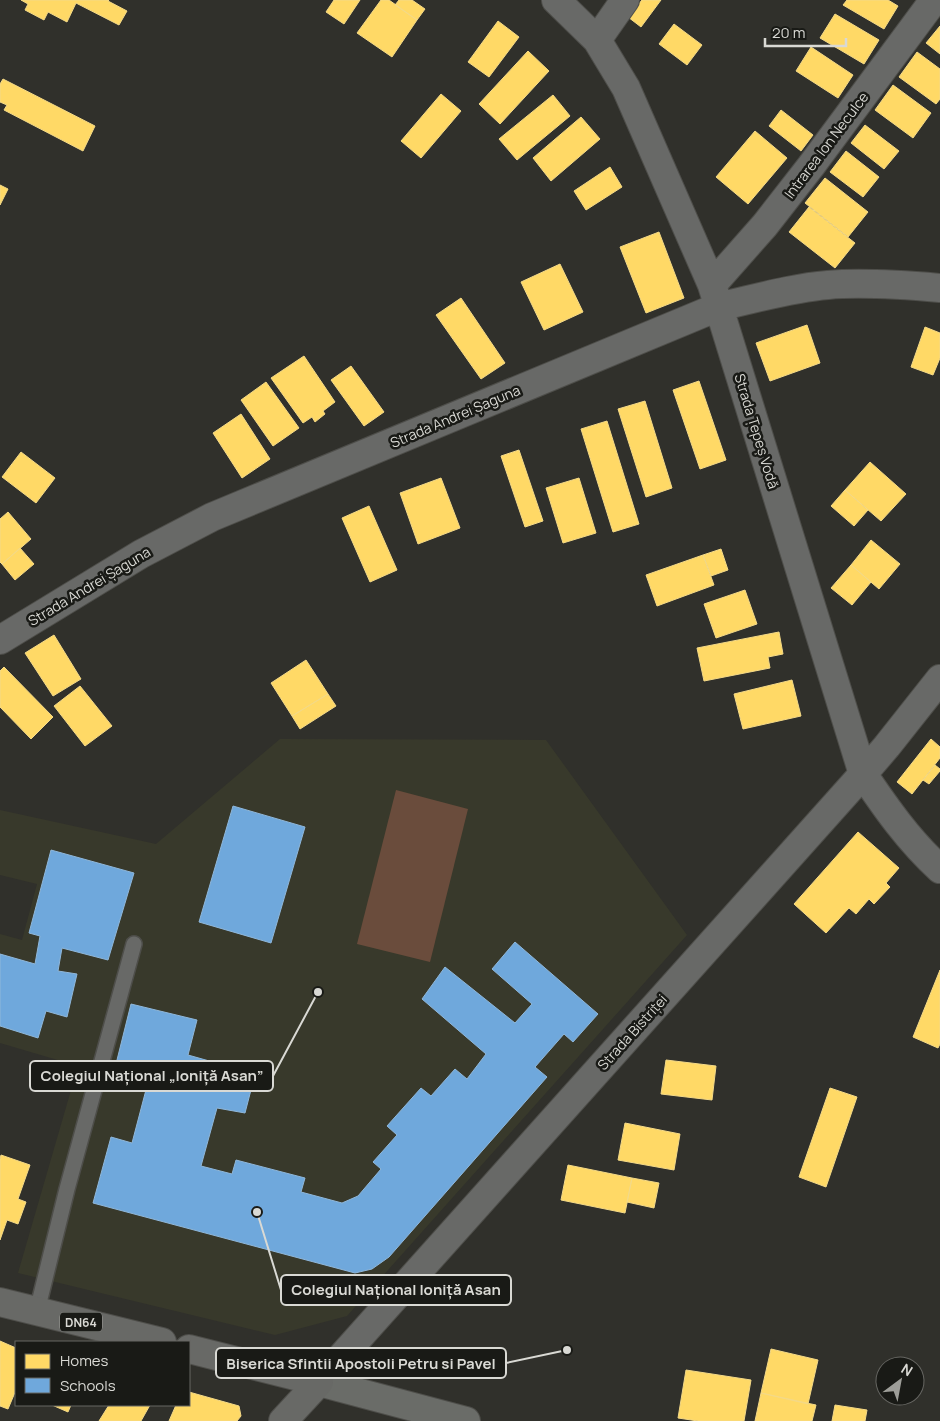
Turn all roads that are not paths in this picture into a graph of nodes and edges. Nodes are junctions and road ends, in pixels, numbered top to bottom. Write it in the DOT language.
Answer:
graph roads {
  1 [pos="556,0"];
  2 [pos="625,0"];
  3 [pos="934,0"];
  4 [pos="597,40"];
  5 [pos="940,288"];
  6 [pos="715,296"];
  7 [pos="0,640"];
  8 [pos="940,679"];
  9 [pos="863,774"];
  10 [pos="940,869"];
  11 [pos="134,944"];
  12 [pos="0,1302"];
  13 [pos="37,1311"];
  14 [pos="158,1341"];
  15 [pos="190,1349"];
  16 [pos="319,1382"];
  17 [pos="283,1421"];
  18 [pos="466,1421"];
  1 -- 4 [label="street, Strada Țepeș Vodă"];
  2 -- 4 [label="street"];
  3 -- 6 [label="street, Intrarea Ion Neculce"];
  4 -- 6 [label="street, Strada Țepeș Vodă"];
  5 -- 6 [label="street, Strada Andrei Șaguna"];
  6 -- 7 [label="street, Strada Andrei Șaguna"];
  6 -- 9 [label="street, Strada Țepeș Vodă"];
  8 -- 9 [label="street, Strada Bistriței"];
  9 -- 10 [label="street, Strada Țepeș Vodă"];
  9 -- 16 [label="street, Strada Bistriței"];
  11 -- 13 [label="lane"];
  12 -- 13 [label="main road, DN64"];
  13 -- 14 [label="main road, DN64"];
  15 -- 16 [label="main road"];
  16 -- 17 [label="main road"];
  16 -- 18 [label="street"];
}
